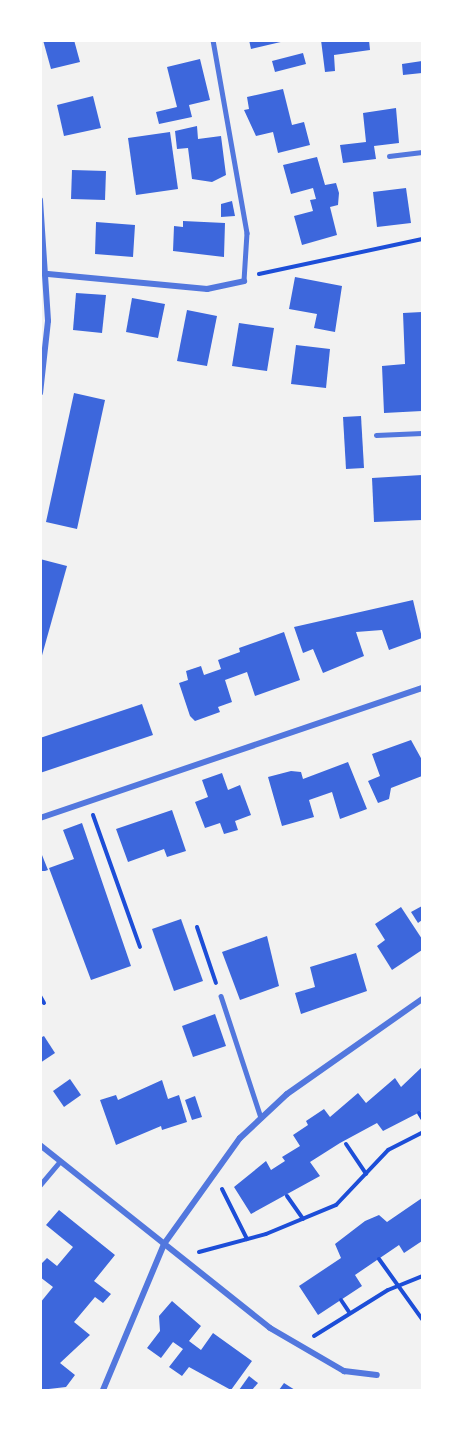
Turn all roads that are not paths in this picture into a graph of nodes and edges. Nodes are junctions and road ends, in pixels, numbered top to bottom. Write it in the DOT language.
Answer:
graph roads {
  1 [pos="213,40"];
  2 [pos="423,152"];
  3 [pos="389,156"];
  4 [pos="40,200"];
  5 [pos="48,274"];
  6 [pos="244,281"];
  7 [pos="40,393"];
  8 [pos="423,433"];
  9 [pos="376,435"];
  10 [pos="423,688"];
  11 [pos="40,818"];
  12 [pos="221,996"];
  13 [pos="423,999"];
  14 [pos="261,1118"];
  15 [pos="40,1145"];
  16 [pos="59,1162"];
  17 [pos="40,1185"];
  18 [pos="164,1244"];
  19 [pos="377,1375"];
  20 [pos="103,1390"];
  1 -- 6 [label="lane"];
  2 -- 3 [label="lane"];
  4 -- 5 [label="street"];
  5 -- 6 [label="street"];
  5 -- 7 [label="street"];
  8 -- 9 [label="lane"];
  10 -- 11 [label="street"];
  12 -- 14 [label="lane"];
  13 -- 14 [label="street"];
  14 -- 18 [label="street"];
  15 -- 16 [label="street"];
  16 -- 17 [label="lane"];
  16 -- 18 [label="street"];
  18 -- 19 [label="street"];
  18 -- 20 [label="street"];
}
